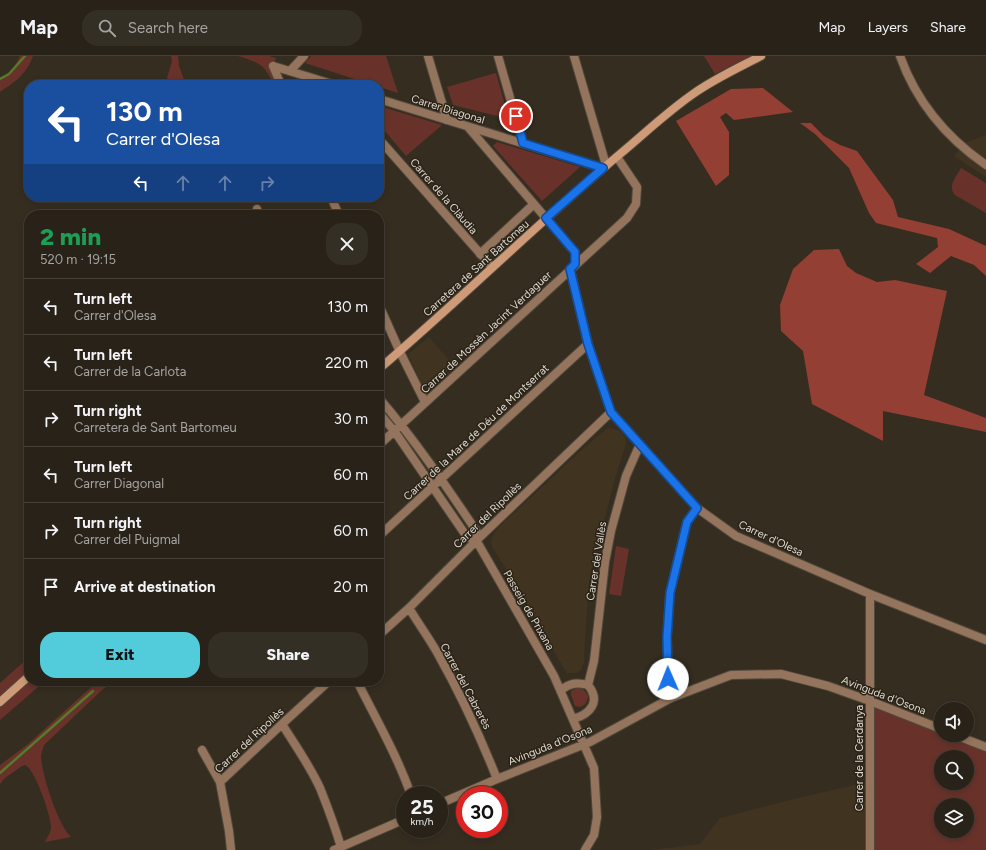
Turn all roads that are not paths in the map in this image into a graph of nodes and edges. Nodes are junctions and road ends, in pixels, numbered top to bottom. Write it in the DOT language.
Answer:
graph roads {
  1 [pos="304,56"];
  2 [pos="428,56"];
  3 [pos="498,56"];
  4 [pos="574,56"];
  5 [pos="761,56"];
  6 [pos="900,56"];
  7 [pos="290,71"];
  8 [pos="280,80"];
  9 [pos="318,80"];
  10 [pos="384,101"];
  11 [pos="447,120"];
  12 [pos="467,126"];
  13 [pos="523,143"];
  14 [pos="384,145"];
  15 [pos="617,157"];
  16 [pos="986,165"];
  17 [pos="605,166"];
  18 [pos="534,204"];
  19 [pos="546,218"];
  20 [pos="480,254"];
  21 [pos="492,267"];
  22 [pos="572,267"];
  23 [pos="384,316"];
  24 [pos="588,344"];
  25 [pos="400,352"];
  26 [pos="384,365"];
  27 [pos="425,402"];
  28 [pos="384,404"];
  29 [pos="611,412"];
  30 [pos="384,419"];
  31 [pos="402,425"];
  32 [pos="395,432"];
  33 [pos="384,441"];
  34 [pos="640,444"];
  35 [pos="441,479"];
  36 [pos="433,487"];
  37 [pos="697,508"];
  38 [pos="384,531"];
  39 [pos="476,540"];
  40 [pos="870,594"];
  41 [pos="409,608"];
  42 [pos="384,631"];
  43 [pos="986,640"];
  44 [pos="24,680"];
  45 [pos="588,685"];
  46 [pos="324,686"];
  47 [pos="360,686"];
  48 [pos="561,690"];
  49 [pos="672,698"];
  50 [pos="870,701"];
  51 [pos="0,702"];
  52 [pos="573,719"];
  53 [pos="282,724"];
  54 [pos="934,726"];
  55 [pos="973,742"];
  56 [pos="583,744"];
  57 [pos="986,747"];
  58 [pos="202,750"];
  59 [pos="497,779"];
  60 [pos="220,782"];
  61 [pos="408,786"];
  62 [pos="448,800"];
  63 [pos="396,823"];
  64 [pos="338,849"];
  65 [pos="231,850"];
  66 [pos="585,850"];
  67 [pos="870,850"];
  1 -- 7 [label="street"];
  2 -- 11 [label="street"];
  3 -- 13 [label="street"];
  4 -- 17 [label="street"];
  5 -- 15 [label="street, Carretera de Sant Bartomeu"];
  6 -- 16 [label="street"];
  7 -- 8 [label="street"];
  7 -- 9 [label="street"];
  10 -- 11 [label="street, Carrer Diagonal"];
  11 -- 12 [label="street, Carrer Diagonal"];
  12 -- 13 [label="street, Carrer Diagonal"];
  12 -- 18 [label="street, Carrer d'Olesa"];
  13 -- 17 [label="street, Carrer Diagonal"];
  14 -- 20 [label="street, Carrer de la Clàudia"];
  15 -- 17 [label="street, Carretera de Sant Bartomeu"];
  15 -- 22 [label="street, Carrer de Mossèn Jacint Verdaguer"];
  17 -- 19 [label="street, Carretera de Sant Bartomeu"];
  18 -- 19 [label="street, Carrer d'Olesa"];
  18 -- 20 [label="street"];
  19 -- 21 [label="street, Carretera de Sant Bartomeu"];
  19 -- 22 [label="street, Carrer d'Olesa"];
  20 -- 21 [label="street, Carrer de la Clàudia"];
  21 -- 25 [label="street, Carretera de Sant Bartomeu"];
  22 -- 24 [label="street, Carrer d'Olesa"];
  22 -- 27 [label="street, Carrer de Mossèn Jacint Verdaguer"];
  23 -- 25 [label="street"];
  24 -- 29 [label="street, Carrer d'Olesa"];
  24 -- 35 [label="street, Carrer de la Mare de Déu de Montserrat"];
  25 -- 26 [label="street, Carretera de Sant Bartomeu"];
  25 -- 27 [label="street"];
  27 -- 31 [label="street, Carrer de Mossèn Jacint Verdaguer"];
  28 -- 31 [label="street, Passeig de Prixana"];
  29 -- 34 [label="street, Carrer d'Olesa"];
  29 -- 39 [label="street, Carrer del Ripollès"];
  30 -- 32 [label="street, Passeig de Prixana"];
  31 -- 32 [label="street, Carrer de Mossèn Jacint Verdaguer"];
  31 -- 35 [label="street, Passeig de Prixana"];
  32 -- 33 [label="street, Carrer de Mossèn Jacint Verdaguer"];
  32 -- 36 [label="street, Passeig de Prixana"];
  34 -- 37 [label="street, Carrer d'Olesa"];
  34 -- 45 [label="street, Carrer del Vallès"];
  35 -- 36 [label="street, Carrer de la Mare de Déu de Montserrat"];
  35 -- 39 [label="street, Passeig de Prixana"];
  36 -- 38 [label="street, Carrer de la Mare de Déu de Montserrat"];
  36 -- 39 [label="street, Passeig de Prixana"];
  37 -- 40 [label="street, Carrer d'Olesa"];
  37 -- 49 [label="street"];
  39 -- 41 [label="street, Carrer del Ripollès"];
  39 -- 48 [label="street, Passeig de Prixana"];
  40 -- 43 [label="street, Carrer d'Olesa"];
  40 -- 50 [label="street, Carrer de la Cerdanya"];
  41 -- 42 [label="street, Carrer del Ripollès"];
  41 -- 59 [label="street, Carrer del Cabrerès"];
  44 -- 51 [label="street"];
  45 -- 48 [label="street"];
  45 -- 52 [label="street"];
  46 -- 53 [label="street, Carrer del Ripollès"];
  47 -- 61 [label="street"];
  48 -- 52 [label="street"];
  49 -- 50 [label="street, Avinguda d'Osona"];
  49 -- 56 [label="street, Avinguda d'Osona"];
  50 -- 54 [label="street, Avinguda d'Osona"];
  50 -- 67 [label="street, Carrer de la Cerdanya"];
  52 -- 56 [label="street"];
  53 -- 60 [label="street, Carrer del Ripollès"];
  53 -- 64 [label="street"];
  55 -- 57 [label="street"];
  56 -- 59 [label="street, Avinguda d'Osona"];
  56 -- 66 [label="street"];
  58 -- 60 [label="street"];
  59 -- 62 [label="street, Avinguda d'Osona"];
  60 -- 65 [label="street"];
  63 -- 64 [label="street"];
}
